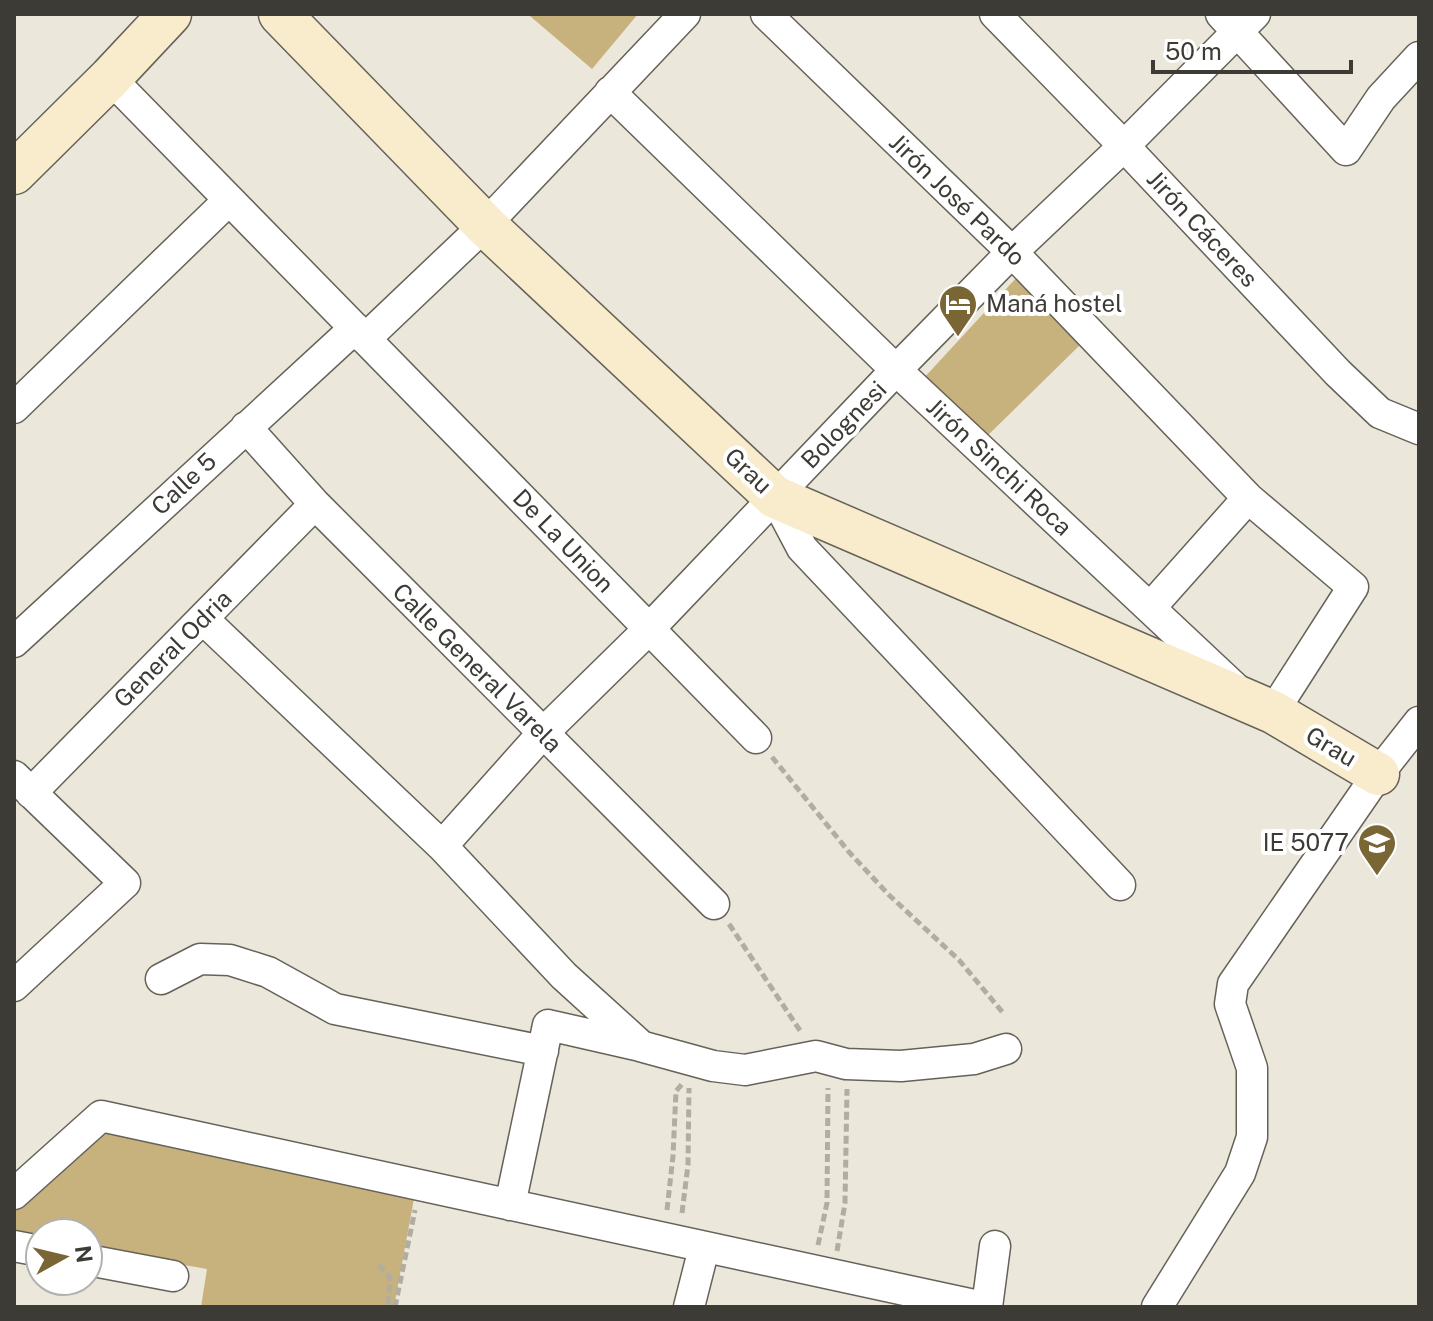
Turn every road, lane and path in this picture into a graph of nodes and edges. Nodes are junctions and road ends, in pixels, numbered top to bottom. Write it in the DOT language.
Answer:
graph roads {
  1 [pos="170,14"];
  2 [pos="280,14"];
  3 [pos="685,14"];
  4 [pos="766,14"];
  5 [pos="995,14"];
  6 [pos="1238,20"];
  7 [pos="1419,57"];
  8 [pos="110,78"];
  9 [pos="610,92"];
  10 [pos="1124,146"];
  11 [pos="14,171"];
  12 [pos="229,200"];
  13 [pos="485,225"];
  14 [pos="1012,252"];
  15 [pos="360,333"];
  16 [pos="896,370"];
  17 [pos="14,408"];
  18 [pos="246,427"];
  19 [pos="1419,429"];
  20 [pos="775,497"];
  21 [pos="1248,498"];
  22 [pos="315,504"];
  23 [pos="1150,608"];
  24 [pos="203,619"];
  25 [pos="649,629"];
  26 [pos="14,642"];
  27 [pos="1263,708"];
  28 [pos="1419,722"];
  29 [pos="542,734"];
  30 [pos="756,738"];
  31 [pos="1378,774"];
  32 [pos="23,784"];
  33 [pos="442,846"];
  34 [pos="1120,885"];
  35 [pos="714,904"];
  36 [pos="161,979"];
  37 [pos="14,986"];
  38 [pos="1004,1014"];
  39 [pos="640,1046"];
  40 [pos="1006,1049"];
  41 [pos="543,1051"];
  42 [pos="816,1056"];
  43 [pos="846,1064"];
  44 [pos="420,1185"];
  45 [pos="14,1194"];
  46 [pos="510,1205"];
  47 [pos="682,1243"];
  48 [pos="995,1246"];
  49 [pos="104,1263"];
  50 [pos="379,1265"];
  51 [pos="823,1273"];
  52 [pos="173,1276"];
  53 [pos="388,1307"];
  54 [pos="395,1307"];
  55 [pos="689,1307"];
  56 [pos="985,1307"];
  57 [pos="1157,1307"];
  1 -- 8 [label="street"];
  2 -- 13 [label="street, Grau"];
  3 -- 9 [label="street, Calle 5"];
  4 -- 14 [label="street, Jirón José Pardo"];
  5 -- 10 [label="street, Jirón Cáceres"];
  6 -- 7 [label="street"];
  6 -- 10 [label="street, Bolognesi"];
  8 -- 11 [label="street"];
  8 -- 12 [label="street, De La Union"];
  9 -- 13 [label="street, Calle 5"];
  9 -- 16 [label="street, Jirón Sinchi Roca"];
  10 -- 14 [label="street, Bolognesi"];
  10 -- 19 [label="street, Jirón Cáceres"];
  12 -- 15 [label="street, De La Union"];
  12 -- 17 [label="street"];
  13 -- 15 [label="street, Calle 5"];
  13 -- 20 [label="street, Grau"];
  14 -- 16 [label="street, Bolognesi"];
  14 -- 21 [label="street, Jirón José Pardo"];
  15 -- 18 [label="street, Calle 5"];
  15 -- 25 [label="street, De La Union"];
  16 -- 20 [label="street, Bolognesi"];
  16 -- 23 [label="street, Jirón Sinchi Roca"];
  18 -- 22 [label="street, Calle General Varela"];
  18 -- 26 [label="street, Calle 5"];
  20 -- 25 [label="street, Bolognesi"];
  20 -- 27 [label="street, Grau"];
  20 -- 34 [label="street"];
  21 -- 23 [label="street"];
  21 -- 27 [label="street, Jirón José Pardo"];
  22 -- 24 [label="street, General Odria"];
  22 -- 29 [label="street, Calle General Varela"];
  23 -- 27 [label="street, Jirón Sinchi Roca"];
  24 -- 32 [label="street, General Odria"];
  24 -- 33 [label="street"];
  25 -- 29 [label="street, Bolognesi"];
  25 -- 30 [label="street, De La Union"];
  27 -- 31 [label="street, Grau"];
  28 -- 31 [label="street"];
  29 -- 33 [label="street, Bolognesi"];
  29 -- 35 [label="street, Calle General Varela"];
  30 -- 38 [label="path"];
  31 -- 57 [label="street"];
  32 -- 37 [label="street"];
  33 -- 39 [label="street"];
  35 -- 42 [label="path"];
  36 -- 41 [label="street"];
  39 -- 41 [label="street"];
  39 -- 42 [label="street"];
  40 -- 43 [label="street"];
  41 -- 46 [label="street"];
  42 -- 43 [label="street"];
  42 -- 51 [label="path"];
  43 -- 51 [label="path"];
  44 -- 45 [label="street"];
  44 -- 46 [label="street"];
  44 -- 54 [label="path"];
  46 -- 47 [label="street"];
  47 -- 47 [label="path"];
  47 -- 51 [label="street"];
  47 -- 55 [label="street"];
  48 -- 56 [label="street"];
  49 -- 52 [label="street"];
  50 -- 53 [label="path"];
  51 -- 56 [label="street"];
}
